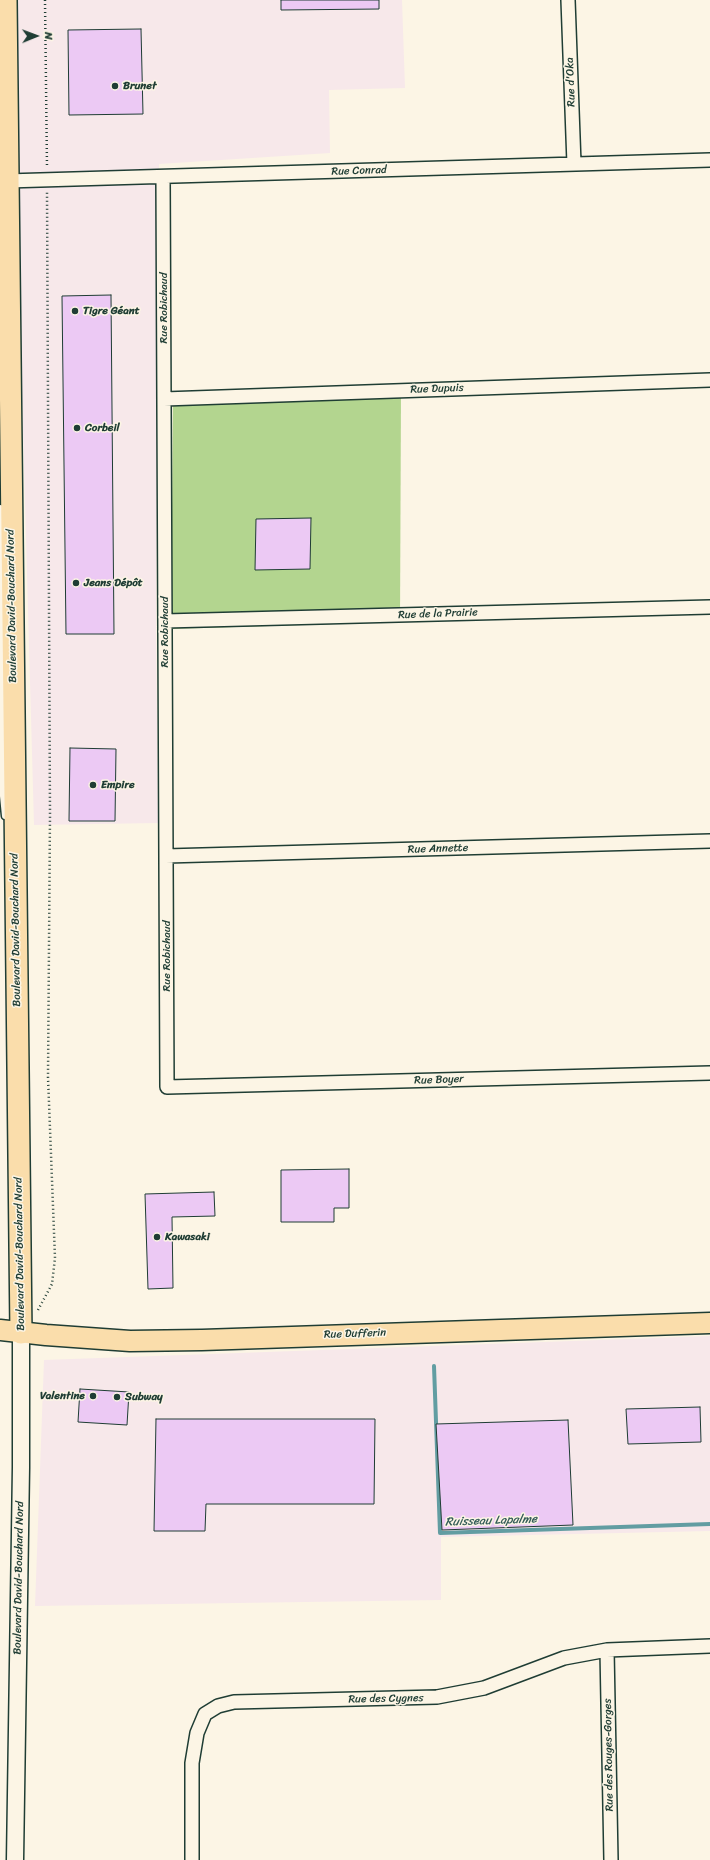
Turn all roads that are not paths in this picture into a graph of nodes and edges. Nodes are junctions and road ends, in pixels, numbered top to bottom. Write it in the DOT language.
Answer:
graph roads {
  1 [pos="6,0"];
  2 [pos="568,0"];
  3 [pos="710,160"];
  4 [pos="574,164"];
  5 [pos="163,177"];
  6 [pos="7,181"];
  7 [pos="710,380"];
  8 [pos="164,399"];
  9 [pos="0,508"];
  10 [pos="710,607"];
  11 [pos="165,622"];
  12 [pos="6,826"];
  13 [pos="710,841"];
  14 [pos="8,849"];
  15 [pos="166,856"];
  16 [pos="16,933"];
  17 [pos="710,1073"];
  18 [pos="168,1087"];
  19 [pos="710,1323"];
  20 [pos="0,1330"];
  21 [pos="21,1333"];
  22 [pos="710,1646"];
  23 [pos="607,1650"];
  24 [pos="15,1860"];
  25 [pos="192,1860"];
  26 [pos="611,1860"];
  1 -- 6 [label="highway, Boulevard David-Bouchard Nord"];
  2 -- 4 [label="street, Rue d'Oka"];
  3 -- 4 [label="street, Rue Conrad"];
  4 -- 5 [label="street, Rue Conrad"];
  5 -- 6 [label="street, Rue Conrad"];
  5 -- 8 [label="street, Rue Robichaud"];
  6 -- 16 [label="highway, Boulevard David-Bouchard Nord"];
  7 -- 8 [label="street, Rue Dupuis"];
  8 -- 11 [label="street, Rue Robichaud"];
  9 -- 12 [label="lane"];
  10 -- 11 [label="street, Rue de la Prairie"];
  11 -- 15 [label="street, Rue Robichaud"];
  13 -- 15 [label="street, Rue Annette"];
  14 -- 16 [label="lane"];
  15 -- 18 [label="street, Rue Robichaud"];
  16 -- 21 [label="highway, Boulevard David-Bouchard Nord"];
  17 -- 18 [label="street, Rue Boyer"];
  19 -- 21 [label="main road, Rue Dufferin"];
  20 -- 21 [label="main road, Rue Dufferin"];
  21 -- 24 [label="street, Boulevard David-Bouchard Nord"];
  22 -- 23 [label="street, Rue des Cygnes"];
  23 -- 25 [label="street, Rue des Cygnes"];
  23 -- 26 [label="street, Rue des Rouges-Gorges"];
}
